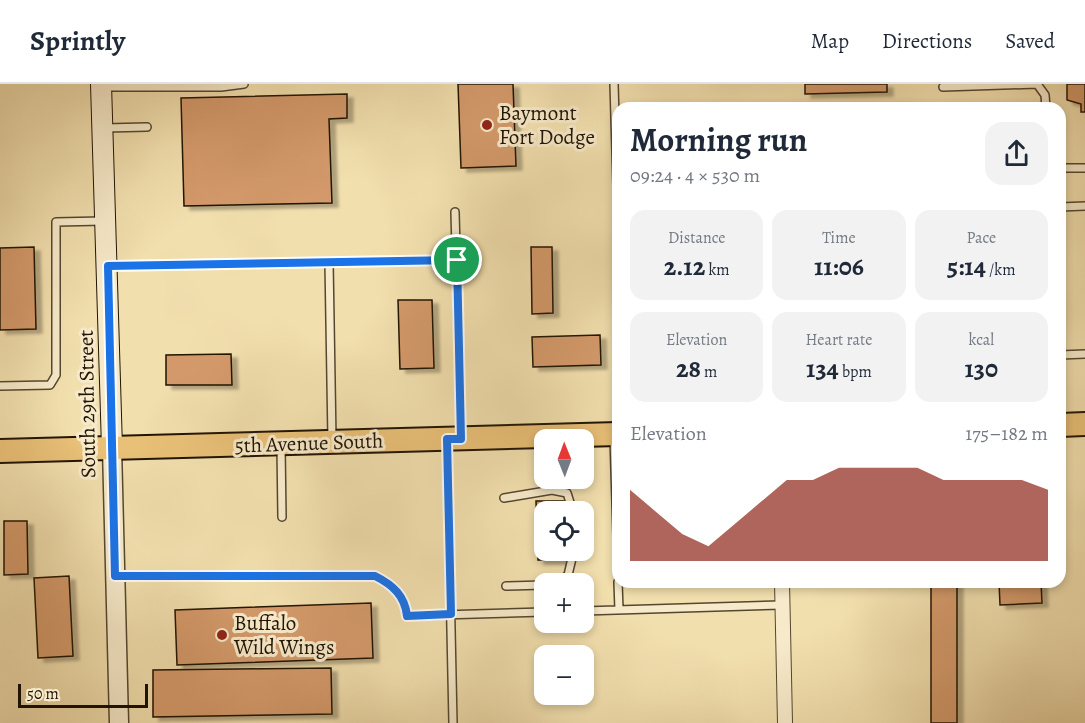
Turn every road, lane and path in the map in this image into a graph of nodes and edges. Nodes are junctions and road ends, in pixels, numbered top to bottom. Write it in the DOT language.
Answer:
graph roads {
  1 [pos="244,84"];
  2 [pos="614,84"];
  3 [pos="101,85"];
  4 [pos="943,87"];
  5 [pos="615,102"];
  6 [pos="1046,102"];
  7 [pos="147,127"];
  8 [pos="103,128"];
  9 [pos="1066,168"];
  10 [pos="1085,168"];
  11 [pos="1085,206"];
  12 [pos="1066,207"];
  13 [pos="455,212"];
  14 [pos="106,221"];
  15 [pos="457,260"];
  16 [pos="329,262"];
  17 [pos="108,266"];
  18 [pos="1085,354"];
  19 [pos="1066,355"];
  20 [pos="0,386"];
  21 [pos="1085,424"];
  22 [pos="1066,425"];
  23 [pos="612,434"];
  24 [pos="454,439"];
  25 [pos="332,442"];
  26 [pos="281,444"];
  27 [pos="112,448"];
  28 [pos="0,451"];
  29 [pos="504,498"];
  30 [pos="570,501"];
  31 [pos="282,517"];
  32 [pos="115,576"];
  33 [pos="534,585"];
  34 [pos="506,586"];
  35 [pos="618,588"];
  36 [pos="782,588"];
  37 [pos="782,605"];
  38 [pos="619,610"];
  39 [pos="594,611"];
  40 [pos="534,612"];
  41 [pos="451,614"];
  42 [pos="119,723"];
  43 [pos="453,723"];
  44 [pos="784,723"];
  1 -- 3 [label="lane"];
  2 -- 5 [label="lane"];
  3 -- 8 [label="main road, South 29th Street"];
  4 -- 6 [label="lane"];
  7 -- 8 [label="lane"];
  8 -- 14 [label="main road, South 29th Street"];
  9 -- 10 [label="lane"];
  11 -- 12 [label="lane"];
  13 -- 15 [label="lane"];
  14 -- 17 [label="main road, South 29th Street"];
  14 -- 20 [label="lane"];
  15 -- 16 [label="lane"];
  15 -- 24 [label="lane"];
  16 -- 17 [label="lane"];
  16 -- 25 [label="lane"];
  17 -- 27 [label="main road, South 29th Street"];
  18 -- 19 [label="lane"];
  21 -- 22 [label="main road"];
  23 -- 24 [label="main road, 5th Avenue South"];
  24 -- 25 [label="main road, 5th Avenue South"];
  24 -- 41 [label="lane"];
  25 -- 26 [label="main road, 5th Avenue South"];
  26 -- 27 [label="main road, 5th Avenue South"];
  26 -- 31 [label="lane"];
  27 -- 28 [label="main road, 5th Avenue South"];
  27 -- 32 [label="street, South 29th Street"];
  29 -- 30 [label="lane"];
  32 -- 41 [label="lane"];
  32 -- 42 [label="street, South 29th Street"];
  33 -- 34 [label="lane"];
  35 -- 38 [label="lane"];
  36 -- 37 [label="street"];
  37 -- 38 [label="lane"];
  37 -- 44 [label="street"];
  38 -- 39 [label="lane"];
  40 -- 41 [label="lane"];
  41 -- 43 [label="lane"];
}
